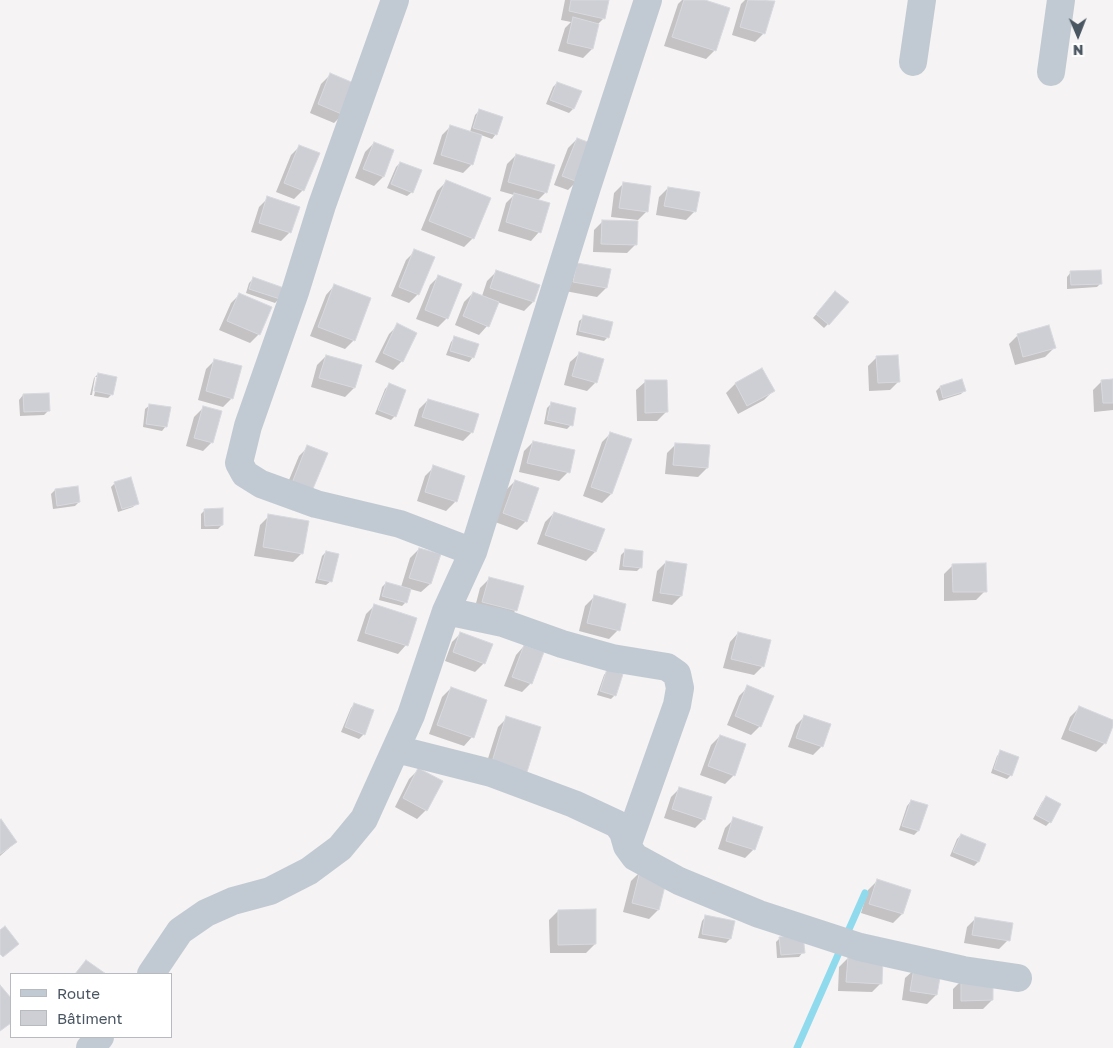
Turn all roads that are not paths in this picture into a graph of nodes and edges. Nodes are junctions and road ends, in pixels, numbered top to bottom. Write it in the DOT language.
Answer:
graph roads {
  1 [pos="395,0"];
  2 [pos="648,0"];
  3 [pos="922,0"];
  4 [pos="1061,0"];
  5 [pos="913,62"];
  6 [pos="1051,72"];
  7 [pos="473,552"];
  8 [pos="446,611"];
  9 [pos="396,749"];
  10 [pos="627,846"];
  11 [pos="152,973"];
  12 [pos="1018,978"];
  13 [pos="99,1038"];
  14 [pos="90,1048"];
  1 -- 7 [label="street"];
  2 -- 7 [label="street"];
  3 -- 5 [label="street"];
  4 -- 6 [label="street"];
  7 -- 8 [label="street"];
  8 -- 9 [label="street"];
  8 -- 10 [label="street"];
  9 -- 10 [label="street"];
  9 -- 11 [label="street"];
  10 -- 12 [label="street"];
  13 -- 14 [label="street"];
}
